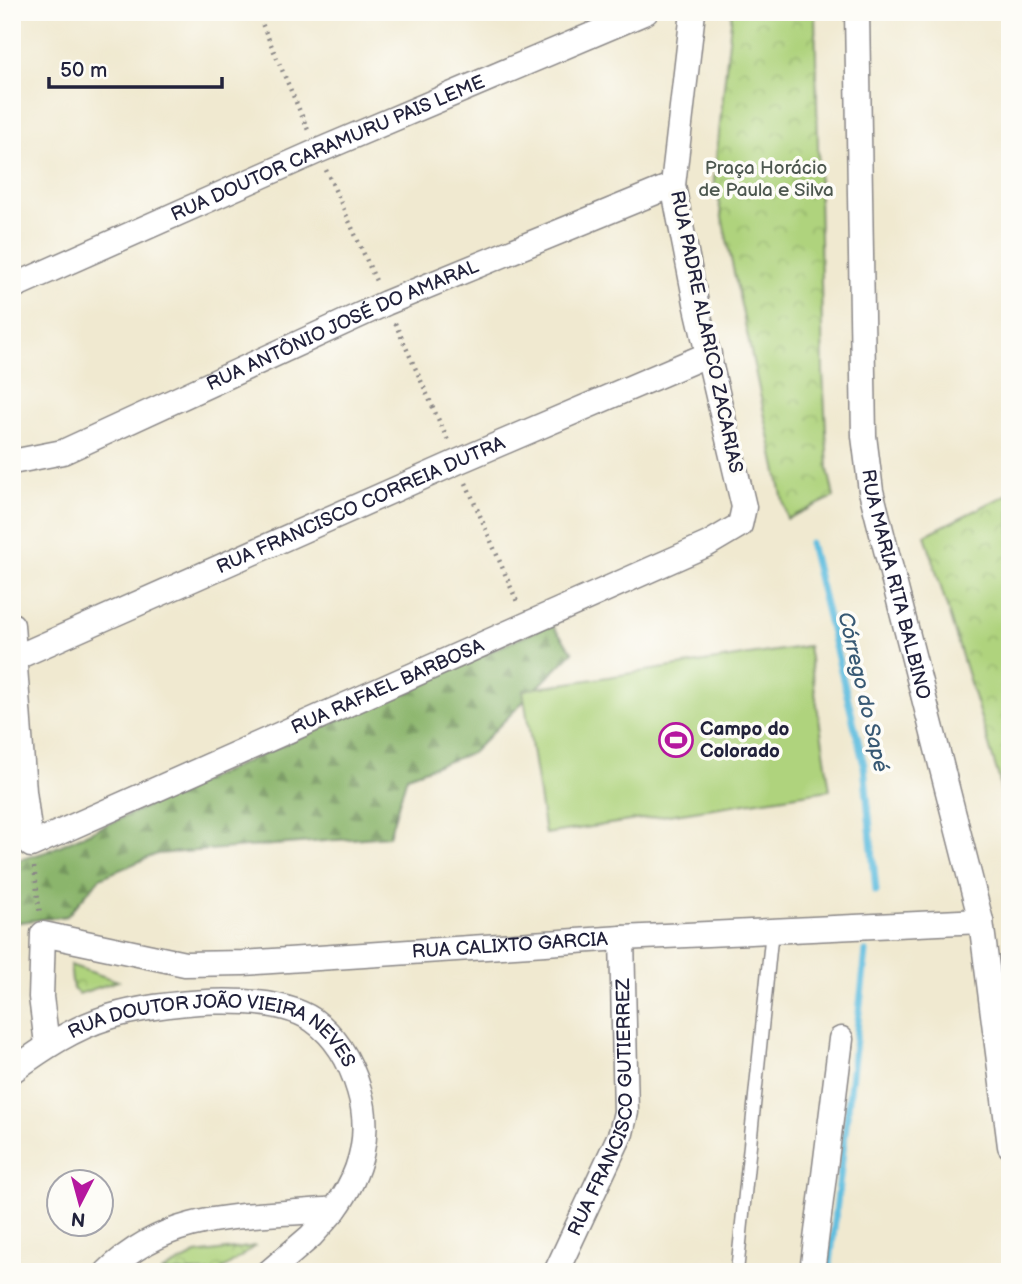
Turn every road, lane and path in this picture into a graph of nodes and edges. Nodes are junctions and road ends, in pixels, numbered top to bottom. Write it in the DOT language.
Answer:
graph roads {
  1 [pos="646,12"];
  2 [pos="693,12"];
  3 [pos="857,12"];
  4 [pos="674,185"];
  5 [pos="12,287"];
  6 [pos="709,354"];
  7 [pos="12,462"];
  8 [pos="740,525"];
  9 [pos="12,625"];
  10 [pos="15,659"];
  11 [pos="32,845"];
  12 [pos="981,920"];
  13 [pos="772,930"];
  14 [pos="43,934"];
  15 [pos="622,938"];
  16 [pos="1001,1000"];
  17 [pos="841,1039"];
  18 [pos="47,1045"];
  19 [pos="12,1071"];
  20 [pos="1010,1146"];
  21 [pos="335,1209"];
  22 [pos="568,1245"];
  23 [pos="107,1272"];
  24 [pos="269,1272"];
  25 [pos="556,1272"];
  26 [pos="576,1272"];
  27 [pos="737,1272"];
  28 [pos="812,1272"];
  1 -- 5 [label="street, RUA DOUTOR CARAMURU PAIS LEME"];
  2 -- 4 [label="street, RUA PADRE ALARICO ZACARIAS"];
  3 -- 12 [label="street, RUA MARIA RITA BALBINO"];
  4 -- 6 [label="street, RUA PADRE ALARICO ZACARIAS"];
  4 -- 7 [label="street, RUA ANTÔNIO JOSÉ DO AMARAL"];
  6 -- 8 [label="street, RUA PADRE ALARICO ZACARIAS"];
  6 -- 10 [label="street, RUA FRANCISCO CORREIA DUTRA"];
  8 -- 11 [label="street, RUA RAFAEL BARBOSA"];
  9 -- 10 [label="street"];
  10 -- 11 [label="street"];
  11 -- 14 [label="path"];
  12 -- 13 [label="street, RUA CALIXTO GARCIA"];
  12 -- 16 [label="street, RUA MARIA RITA BALBINO"];
  13 -- 15 [label="street, RUA CALIXTO GARCIA"];
  13 -- 27 [label="lane"];
  14 -- 15 [label="street, RUA CALIXTO GARCIA"];
  14 -- 18 [label="street"];
  15 -- 22 [label="street, RUA FRANCISCO GUTIERREZ"];
  16 -- 20 [label="street, RUA MARIA RITA BALBINO"];
  17 -- 28 [label="street"];
  18 -- 19 [label="street, RUA DOUTOR JOÃO VIEIRA NEVES"];
  18 -- 21 [label="street, RUA DOUTOR JOÃO VIEIRA NEVES"];
  21 -- 23 [label="street"];
  21 -- 24 [label="street, RUA DOUTOR JOÃO VIEIRA NEVES"];
  22 -- 25 [label="street, RUA FRANCISCO GUTIERREZ"];
  22 -- 26 [label="street"];
}
